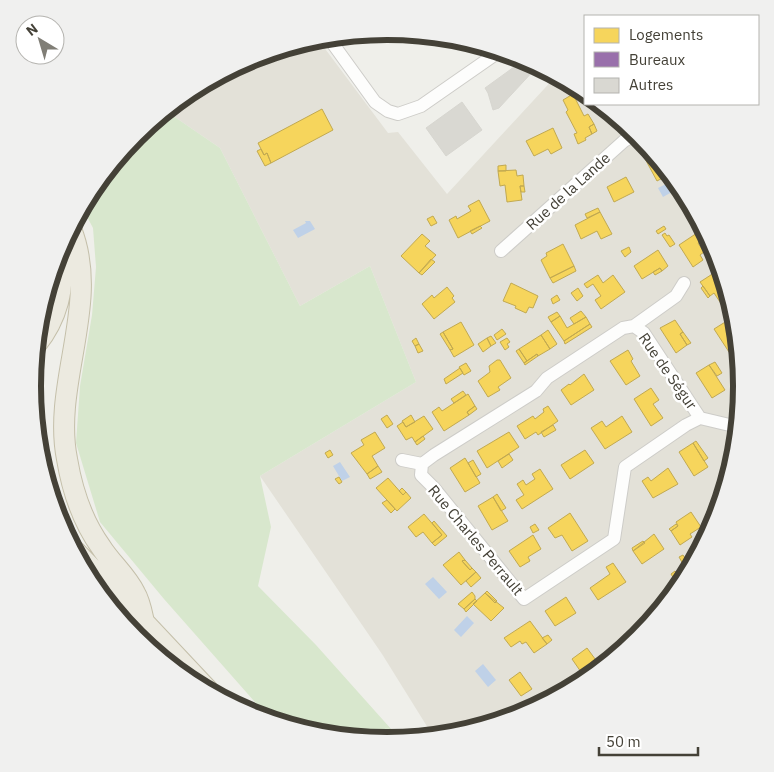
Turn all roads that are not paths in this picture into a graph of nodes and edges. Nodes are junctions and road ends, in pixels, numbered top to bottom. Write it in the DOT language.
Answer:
graph roads {
  1 [pos="333,44"];
  2 [pos="492,56"];
  3 [pos="629,138"];
  4 [pos="74,239"];
  5 [pos="501,251"];
  6 [pos="60,272"];
  7 [pos="684,283"];
  8 [pos="634,326"];
  9 [pos="46,331"];
  10 [pos="700,418"];
  11 [pos="731,425"];
  12 [pos="402,460"];
  13 [pos="422,464"];
  14 [pos="95,571"];
  15 [pos="144,622"];
  16 [pos="189,670"];
  1 -- 2 [label="street"];
  3 -- 5 [label="street, Rue de la Lande"];
  4 -- 15 [label="highway"];
  6 -- 9 [label="highway"];
  7 -- 8 [label="street"];
  8 -- 10 [label="street, Rue de Ségur"];
  8 -- 13 [label="street"];
  10 -- 11 [label="street"];
  10 -- 13 [label="street, Rue Charles Perrault"];
  12 -- 13 [label="street"];
  14 -- 15 [label="highway"];
  15 -- 16 [label="highway"];
}
